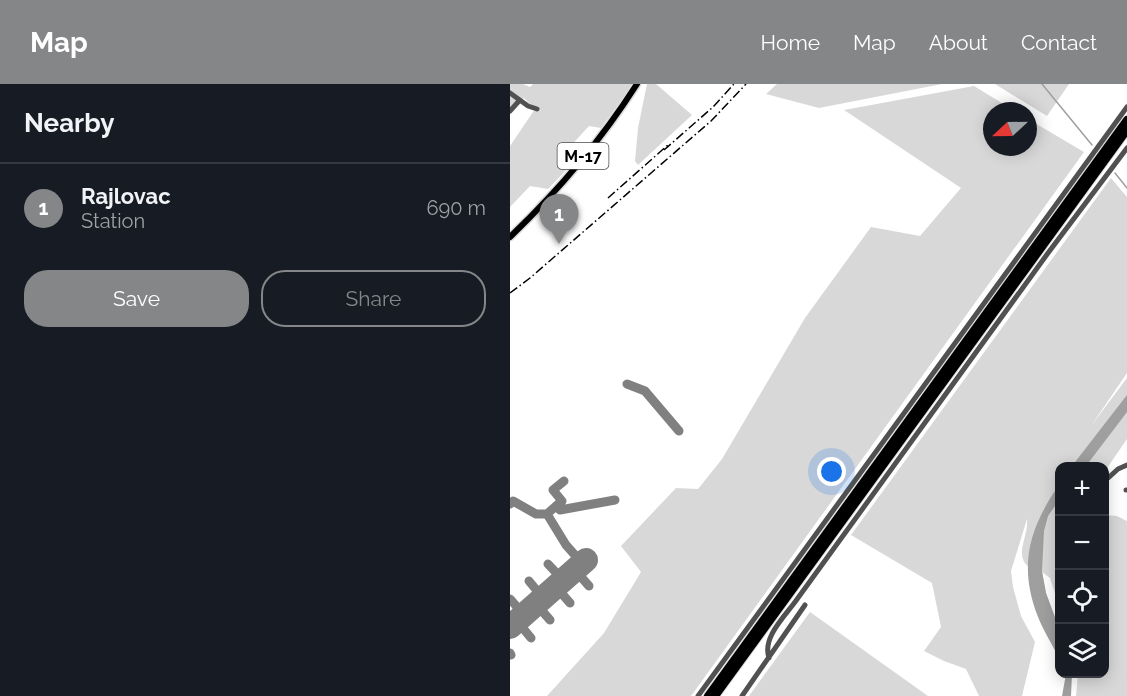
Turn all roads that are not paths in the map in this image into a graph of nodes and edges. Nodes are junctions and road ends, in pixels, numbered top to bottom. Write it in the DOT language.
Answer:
graph roads {
  1 [pos="637,84"];
  2 [pos="510,93"];
  3 [pos="519,101"];
  4 [pos="1127,107"];
  5 [pos="537,109"];
  6 [pos="510,111"];
  7 [pos="1127,120"];
  8 [pos="1127,130"];
  9 [pos="1127,148"];
  10 [pos="510,237"];
  11 [pos="1127,465"];
  12 [pos="1109,477"];
  13 [pos="805,604"];
  14 [pos="769,658"];
  15 [pos="698,696"];
  16 [pos="708,696"];
  17 [pos="715,696"];
  18 [pos="742,696"];
  1 -- 10 [label="main road, M-17"];
  2 -- 3 [label="street"];
  3 -- 5 [label="street"];
  3 -- 6 [label="street"];
  4 -- 15 [label="street"];
  7 -- 16 [label="highway"];
  8 -- 17 [label="highway"];
  9 -- 14 [label="street"];
  11 -- 12 [label="street"];
  13 -- 14 [label="street"];
  14 -- 18 [label="street"];
}
